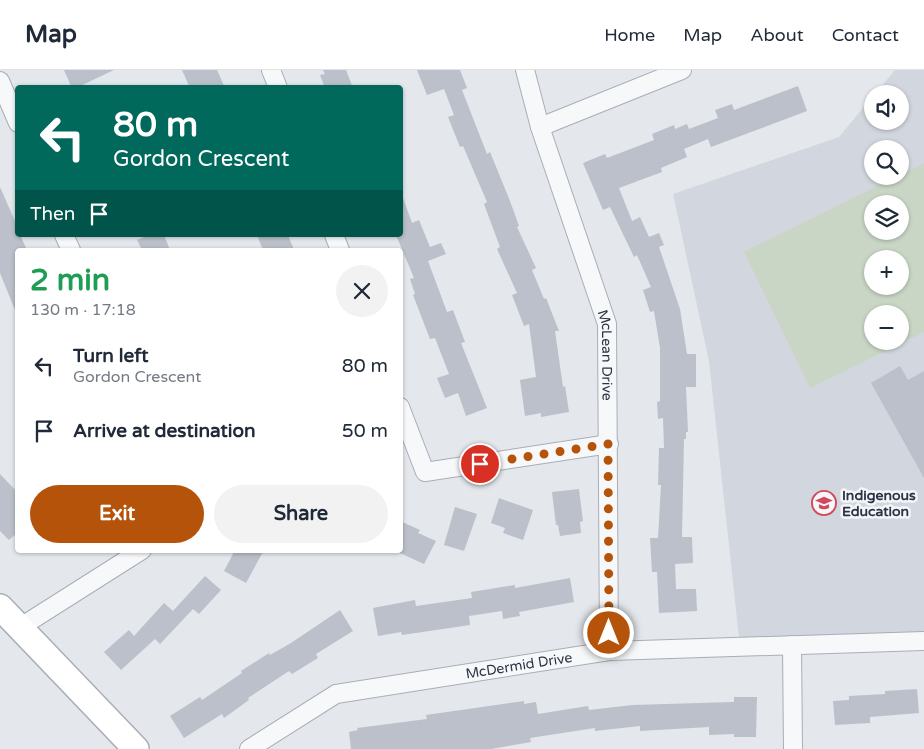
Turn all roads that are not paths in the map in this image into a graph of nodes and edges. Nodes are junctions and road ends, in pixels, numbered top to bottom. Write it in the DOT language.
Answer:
graph roads {
  1 [pos="271,70"];
  2 [pos="525,70"];
  3 [pos="682,70"];
  4 [pos="0,81"];
  5 [pos="277,85"];
  6 [pos="15,116"];
  7 [pos="540,128"];
  8 [pos="403,414"];
  9 [pos="608,444"];
  10 [pos="137,553"];
  11 [pos="0,607"];
  12 [pos="19,628"];
  13 [pos="924,641"];
  14 [pos="792,645"];
  15 [pos="610,652"];
  16 [pos="136,749"];
  17 [pos="249,749"];
  18 [pos="793,749"];
  1 -- 5 [label="street"];
  2 -- 7 [label="street, McLean Drive"];
  3 -- 7 [label="street"];
  4 -- 6 [label="street"];
  7 -- 9 [label="street, McLean Drive"];
  8 -- 9 [label="street"];
  9 -- 15 [label="street, McLean Drive"];
  10 -- 12 [label="street"];
  11 -- 12 [label="street"];
  12 -- 16 [label="street"];
  13 -- 14 [label="street, McDermid Drive"];
  14 -- 15 [label="street, McDermid Drive"];
  14 -- 18 [label="street"];
  15 -- 17 [label="street, McDermid Drive"];
}
